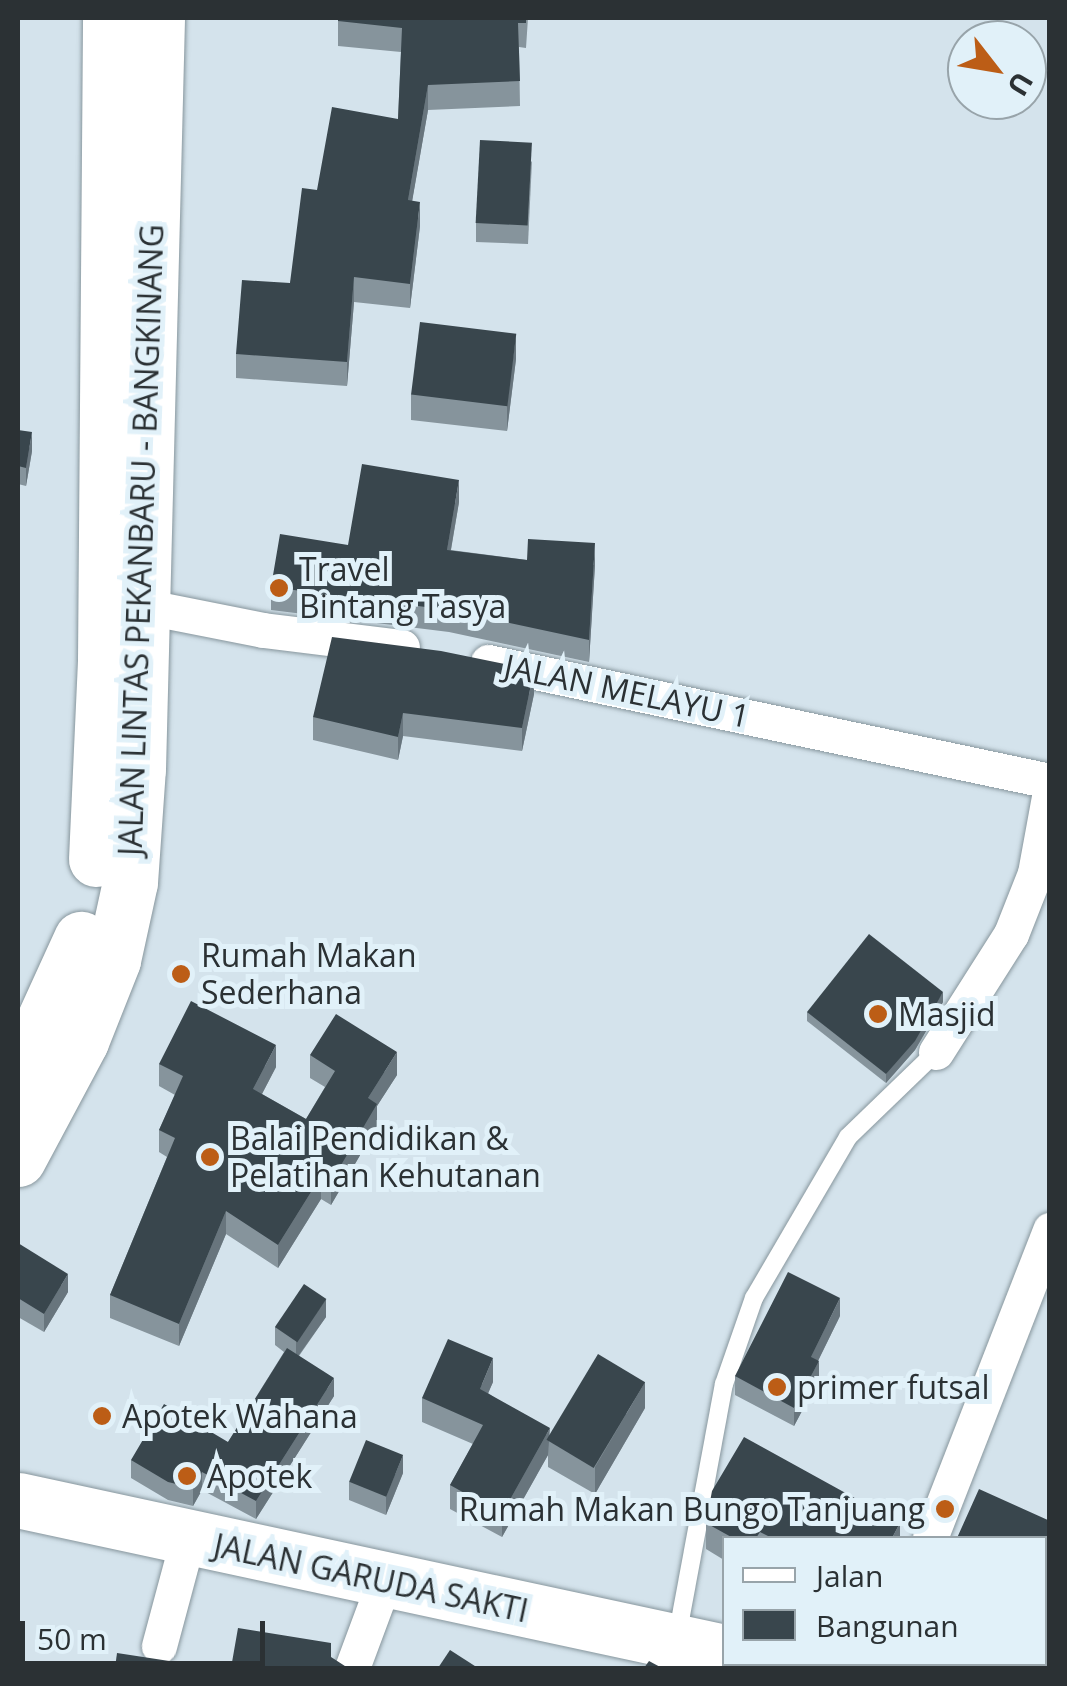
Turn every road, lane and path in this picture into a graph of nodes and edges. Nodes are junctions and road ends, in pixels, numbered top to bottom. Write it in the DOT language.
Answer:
graph roads {
  1 [pos="110,18"];
  2 [pos="158,18"];
  3 [pos="142,606"];
  4 [pos="426,650"];
  5 [pos="464,657"];
  6 [pos="1050,781"];
  7 [pos="1050,791"];
  8 [pos="936,1052"];
  9 [pos="18,1076"];
  10 [pos="18,1159"];
  11 [pos="1050,1230"];
  12 [pos="18,1500"];
  13 [pos="931,1536"];
  14 [pos="188,1538"];
  15 [pos="384,1582"];
  16 [pos="159,1646"];
  17 [pos="700,1647"];
  18 [pos="352,1668"];
  1 -- 9 [label="highway, JALAN LINTAS PEKANBARU - BANGKINANG"];
  2 -- 3 [label="highway, JALAN LINTAS PEKANBARU - BANGKINANG"];
  3 -- 4 [label="street"];
  3 -- 10 [label="highway, JALAN LINTAS PEKANBARU - BANGKINANG"];
  5 -- 6 [label="street, JALAN MELAYU 1"];
  7 -- 8 [label="street"];
  8 -- 17 [label="lane"];
  11 -- 13 [label="street"];
  12 -- 14 [label="highway, JALAN GARUDA SAKTI"];
  14 -- 15 [label="highway, JALAN GARUDA SAKTI"];
  14 -- 16 [label="street"];
  15 -- 17 [label="highway, JALAN GARUDA SAKTI"];
  15 -- 18 [label="street"];
}
